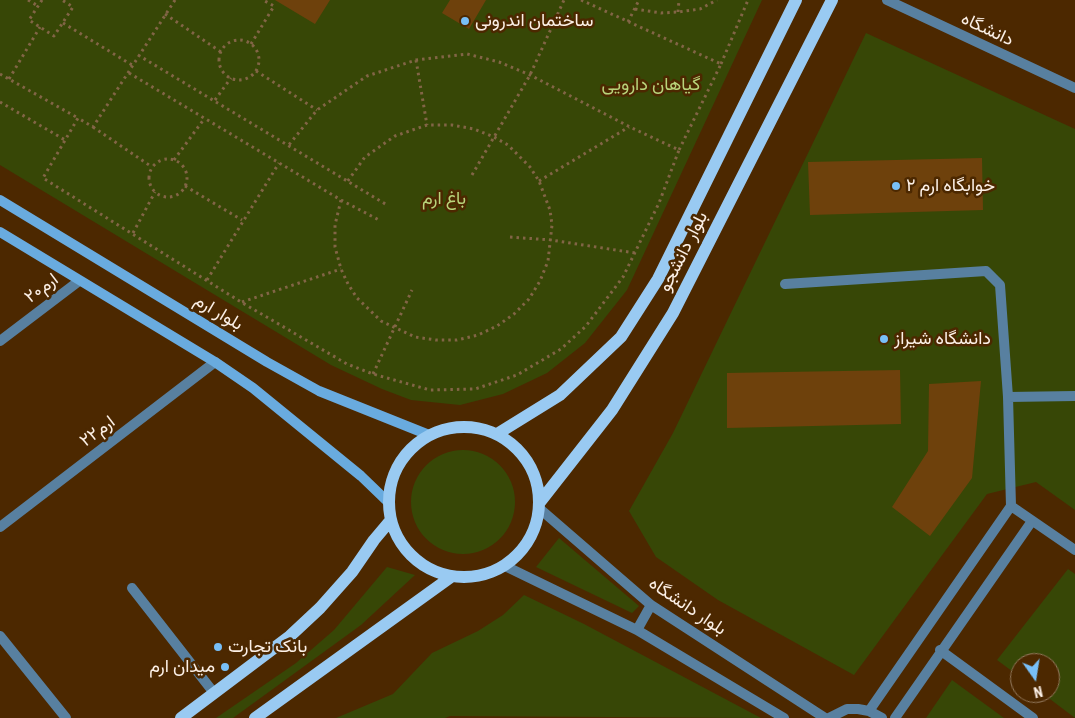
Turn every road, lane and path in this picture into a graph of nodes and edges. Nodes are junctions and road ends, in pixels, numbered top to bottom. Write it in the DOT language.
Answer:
graph roads {
  1 [pos="28,0"];
  2 [pos="42,0"];
  3 [pos="62,0"];
  4 [pos="175,0"];
  5 [pos="263,0"];
  6 [pos="564,0"];
  7 [pos="581,0"];
  8 [pos="639,0"];
  9 [pos="679,0"];
  10 [pos="717,0"];
  11 [pos="748,0"];
  12 [pos="796,0"];
  13 [pos="832,0"];
  14 [pos="886,0"];
  15 [pos="38,6"];
  16 [pos="635,9"];
  17 [pos="678,12"];
  18 [pos="165,14"];
  19 [pos="628,22"];
  20 [pos="63,23"];
  21 [pos="40,27"];
  22 [pos="251,44"];
  23 [pos="221,52"];
  24 [pos="138,55"];
  25 [pos="416,60"];
  26 [pos="721,64"];
  27 [pos="132,66"];
  28 [pos="256,71"];
  29 [pos="129,73"];
  30 [pos="0,74"];
  31 [pos="530,74"];
  32 [pos="231,78"];
  33 [pos="9,79"];
  34 [pos="1075,88"];
  35 [pos="215,100"];
  36 [pos="0,102"];
  37 [pos="317,110"];
  38 [pos="78,118"];
  39 [pos="204,119"];
  40 [pos="427,125"];
  41 [pos="93,127"];
  42 [pos="630,127"];
  43 [pos="494,137"];
  44 [pos="65,140"];
  45 [pos="288,146"];
  46 [pos="680,150"];
  47 [pos="174,160"];
  48 [pos="279,163"];
  49 [pos="152,167"];
  50 [pos="472,175"];
  51 [pos="539,181"];
  52 [pos="347,182"];
  53 [pos="185,186"];
  54 [pos="155,192"];
  55 [pos="0,200"];
  56 [pos="341,200"];
  57 [pos="386,205"];
  58 [pos="242,220"];
  59 [pos="381,221"];
  60 [pos="0,232"];
  61 [pos="133,233"];
  62 [pos="510,236"];
  63 [pos="551,240"];
  64 [pos="635,254"];
  65 [pos="341,269"];
  66 [pos="207,280"];
  67 [pos="79,281"];
  68 [pos="785,284"];
  69 [pos="412,290"];
  70 [pos="241,302"];
  71 [pos="395,330"];
  72 [pos="0,341"];
  73 [pos="215,362"];
  74 [pos="373,374"];
  75 [pos="1075,396"];
  76 [pos="1008,397"];
  77 [pos="497,434"];
  78 [pos="429,435"];
  79 [pos="388,502"];
  80 [pos="540,506"];
  81 [pos="1011,506"];
  82 [pos="390,521"];
  83 [pos="1032,521"];
  84 [pos="0,527"];
  85 [pos="1075,550"];
  86 [pos="505,566"];
  87 [pos="451,577"];
  88 [pos="132,588"];
  89 [pos="651,605"];
  90 [pos="637,630"];
  91 [pos="0,636"];
  92 [pos="940,650"];
  93 [pos="214,693"];
  94 [pos="869,711"];
  95 [pos="66,718"];
  96 [pos="181,718"];
  97 [pos="255,718"];
  98 [pos="784,718"];
  99 [pos="827,718"];
  100 [pos="882,718"];
  101 [pos="895,718"];
  102 [pos="1033,718"];
  1 -- 15 [label="path"];
  2 -- 15 [label="path"];
  3 -- 20 [label="path"];
  4 -- 18 [label="path"];
  5 -- 22 [label="path"];
  6 -- 31 [label="path"];
  7 -- 19 [label="path"];
  8 -- 16 [label="path"];
  9 -- 17 [label="path"];
  10 -- 17 [label="path"];
  11 -- 26 [label="path"];
  12 -- 77 [label="main road, بلوار دانشجو"];
  13 -- 80 [label="main road, بلوار دانشجو"];
  14 -- 34 [label="street, دانشگاه"];
  15 -- 21 [label="path"];
  16 -- 17 [label="path"];
  16 -- 19 [label="path"];
  18 -- 23 [label="path"];
  18 -- 24 [label="path"];
  19 -- 26 [label="path"];
  20 -- 21 [label="path"];
  20 -- 27 [label="path"];
  21 -- 33 [label="path"];
  22 -- 23 [label="path"];
  22 -- 28 [label="path"];
  23 -- 32 [label="path"];
  24 -- 27 [label="path"];
  24 -- 35 [label="path"];
  25 -- 31 [label="path"];
  25 -- 37 [label="path"];
  25 -- 40 [label="path"];
  26 -- 46 [label="path"];
  27 -- 29 [label="path"];
  28 -- 32 [label="path"];
  28 -- 37 [label="path"];
  29 -- 39 [label="path"];
  29 -- 41 [label="path"];
  30 -- 33 [label="path"];
  31 -- 42 [label="path"];
  31 -- 43 [label="path"];
  32 -- 35 [label="path"];
  33 -- 38 [label="path"];
  35 -- 45 [label="path"];
  36 -- 44 [label="path"];
  37 -- 45 [label="path"];
  38 -- 41 [label="path"];
  38 -- 44 [label="path"];
  39 -- 47 [label="path"];
  39 -- 48 [label="path"];
  40 -- 43 [label="path"];
  40 -- 52 [label="path"];
  41 -- 49 [label="path"];
  42 -- 46 [label="path"];
  42 -- 51 [label="path"];
  43 -- 50 [label="path"];
  43 -- 51 [label="path"];
  44 -- 61 [label="path"];
  45 -- 52 [label="path"];
  46 -- 64 [label="path"];
  47 -- 49 [label="path"];
  47 -- 53 [label="path"];
  48 -- 56 [label="path"];
  48 -- 58 [label="path"];
  49 -- 54 [label="path"];
  51 -- 63 [label="path"];
  52 -- 57 [label="path"];
  53 -- 54 [label="path"];
  53 -- 58 [label="path"];
  54 -- 61 [label="path"];
  55 -- 78 [label="main road, بلوار ارم"];
  56 -- 59 [label="path"];
  56 -- 65 [label="path"];
  58 -- 66 [label="path"];
  60 -- 67 [label="main road"];
  61 -- 66 [label="path"];
  62 -- 63 [label="path"];
  63 -- 64 [label="path"];
  63 -- 71 [label="path"];
  64 -- 74 [label="path"];
  65 -- 70 [label="path"];
  65 -- 71 [label="path"];
  66 -- 70 [label="path"];
  67 -- 72 [label="street, ارم۲۰"];
  67 -- 73 [label="main road"];
  68 -- 76 [label="street"];
  69 -- 71 [label="path"];
  70 -- 74 [label="path"];
  71 -- 74 [label="path"];
  73 -- 79 [label="main road"];
  73 -- 84 [label="street, ارم۲۲"];
  75 -- 76 [label="street"];
  76 -- 81 [label="street"];
  77 -- 78 [label="main road"];
  77 -- 80 [label="main road"];
  78 -- 79 [label="main road"];
  79 -- 82 [label="main road"];
  80 -- 86 [label="main road"];
  80 -- 89 [label="street, بلوار دانشگاه"];
  81 -- 83 [label="street"];
  81 -- 94 [label="street"];
  82 -- 87 [label="main road"];
  82 -- 93 [label="main road"];
  83 -- 85 [label="street"];
  83 -- 92 [label="street"];
  86 -- 87 [label="main road"];
  86 -- 90 [label="street"];
  87 -- 97 [label="main road"];
  88 -- 93 [label="street"];
  89 -- 90 [label="street"];
  89 -- 99 [label="street, بلوار دانشگاه"];
  90 -- 98 [label="street"];
  91 -- 95 [label="street"];
  92 -- 101 [label="street"];
  92 -- 102 [label="street"];
  93 -- 96 [label="main road"];
  94 -- 99 [label="street"];
  94 -- 100 [label="street"];
}
